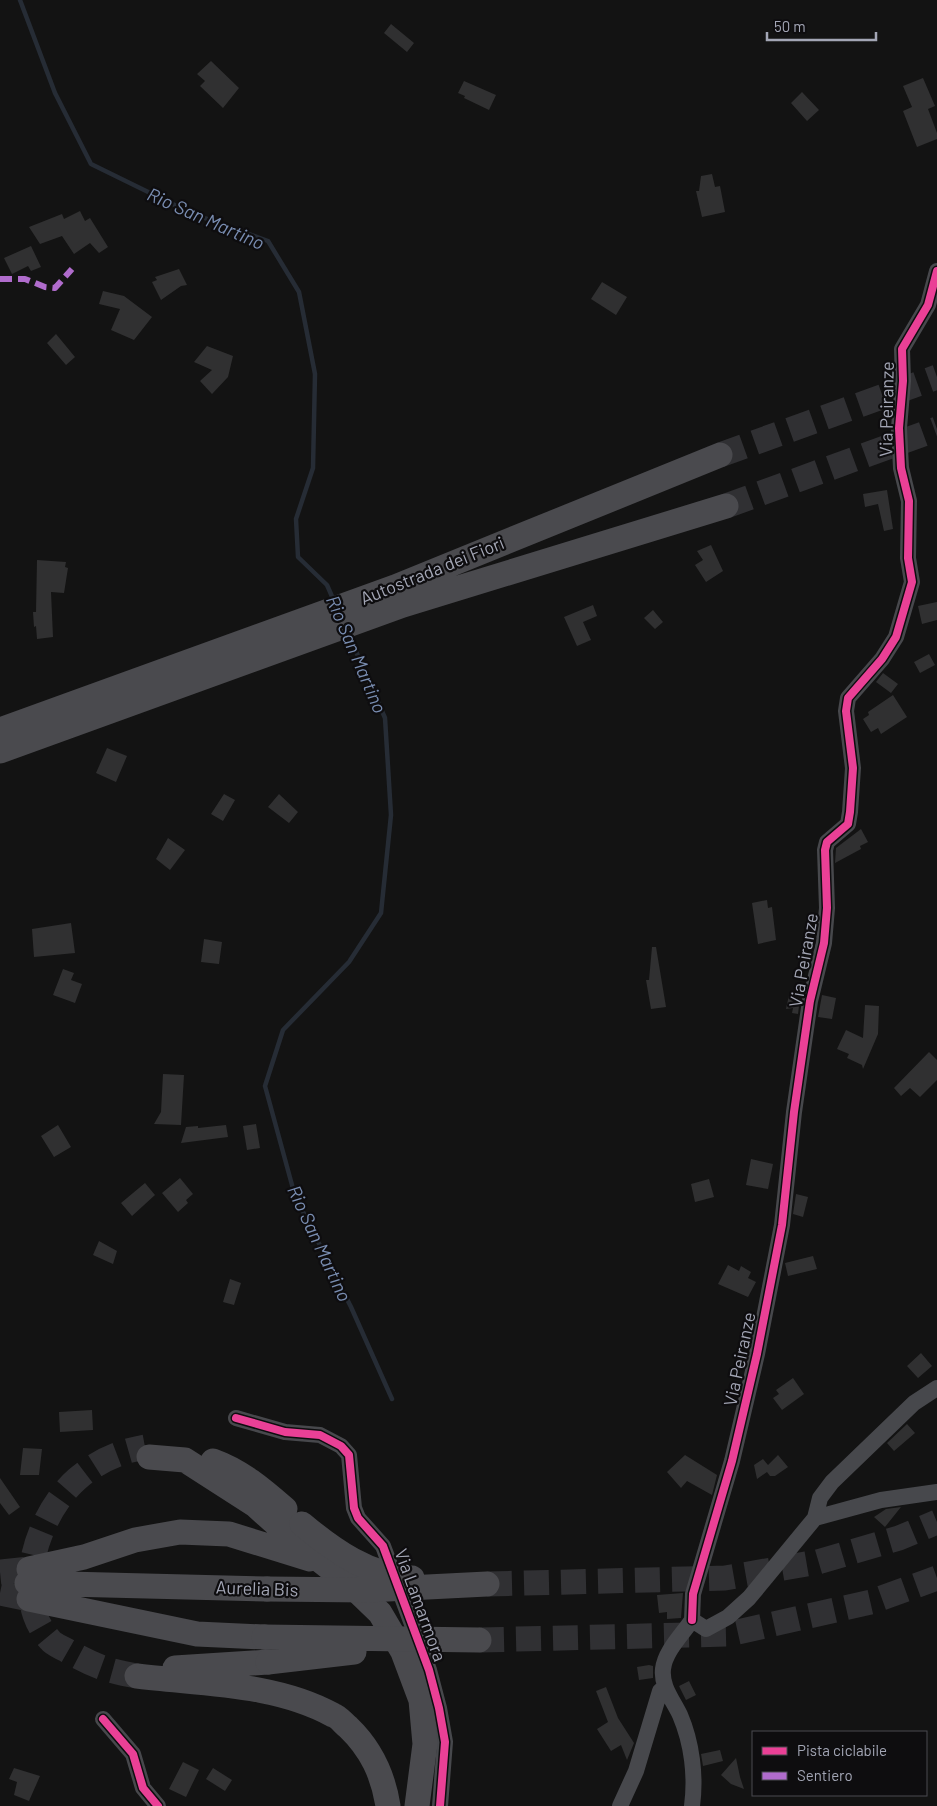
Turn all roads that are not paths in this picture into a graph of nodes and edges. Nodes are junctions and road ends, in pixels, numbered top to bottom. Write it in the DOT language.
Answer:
graph roads {
  1 [pos="937,271"];
  2 [pos="720,455"];
  3 [pos="726,506"];
  4 [pos="0,730"];
  5 [pos="0,751"];
  6 [pos="937,1388"];
  7 [pos="236,1418"];
  8 [pos="937,1492"];
  9 [pos="815,1518"];
  10 [pos="329,1566"];
  11 [pos="28,1584"];
  12 [pos="692,1620"];
  13 [pos="665,1687"];
  14 [pos="103,1718"];
  15 [pos="158,1806"];
  16 [pos="388,1806"];
  17 [pos="417,1806"];
  18 [pos="440,1806"];
  19 [pos="620,1806"];
  20 [pos="692,1806"];
  1 -- 12 [label="street, Via Peiranze"];
  2 -- 4 [label="highway, Autostrada dei Fiori"];
  3 -- 5 [label="highway, Autostrada dei Fiori"];
  6 -- 9 [label="street"];
  7 -- 18 [label="street, Via Lamarmora"];
  8 -- 9 [label="street"];
  9 -- 12 [label="street"];
  10 -- 11 [label="highway"];
  10 -- 11 [label="highway, Aurelia Bis, bridge"];
  10 -- 17 [label="highway"];
  11 -- 16 [label="highway, bridge"];
  12 -- 13 [label="street"];
  13 -- 19 [label="street"];
  13 -- 20 [label="street"];
  14 -- 15 [label="street"];
}
